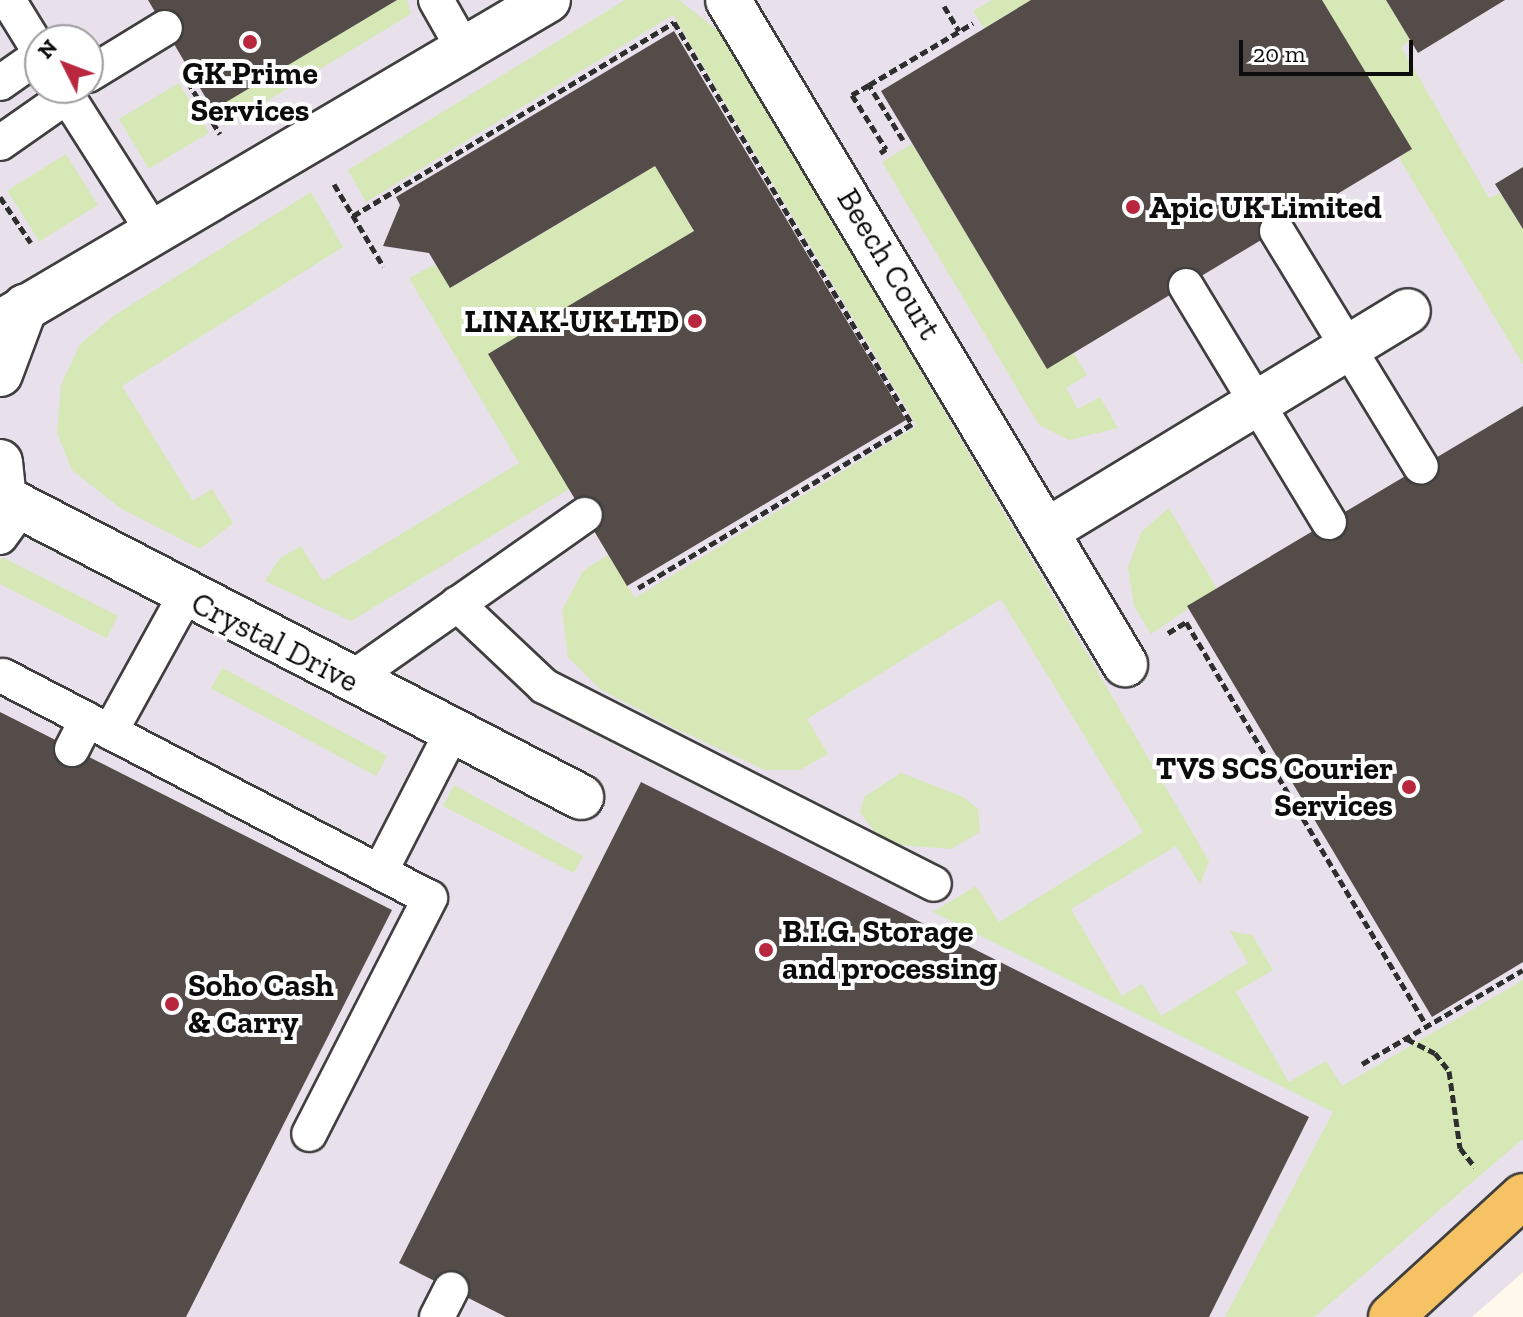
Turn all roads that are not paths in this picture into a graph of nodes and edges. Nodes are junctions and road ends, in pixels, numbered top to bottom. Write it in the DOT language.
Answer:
graph roads {
  1 [pos="8,0"];
  2 [pos="436,0"];
  3 [pos="548,0"];
  4 [pos="728,0"];
  5 [pos="24,27"];
  6 [pos="161,30"];
  7 [pos="465,51"];
  8 [pos="24,66"];
  9 [pos="104,66"];
  10 [pos="0,83"];
  11 [pos="49,104"];
  12 [pos="80,104"];
  13 [pos="0,143"];
  14 [pos="153,231"];
  15 [pos="1277,231"];
  16 [pos="1186,286"];
  17 [pos="1408,311"];
  18 [pos="12,315"];
  19 [pos="1348,348"];
  20 [pos="0,374"];
  21 [pos="1257,404"];
  22 [pos="1421,467"];
  23 [pos="5,500"];
  24 [pos="585,515"];
  25 [pos="1329,522"];
  26 [pos="1048,530"];
  27 [pos="185,596"];
  28 [pos="457,604"];
  29 [pos="1125,664"];
  30 [pos="3,676"];
  31 [pos="350,680"];
  32 [pos="452,732"];
  33 [pos="90,733"];
  34 [pos="581,797"];
  35 [pos="361,873"];
  36 [pos="934,884"];
  37 [pos="309,1134"];
  38 [pos="1523,1196"];
  39 [pos="1391,1317"];
  1 -- 5 [label="lane"];
  2 -- 7 [label="lane"];
  3 -- 7 [label="street"];
  4 -- 26 [label="street, Beech Court"];
  6 -- 9 [label="lane"];
  7 -- 14 [label="street"];
  8 -- 10 [label="lane"];
  11 -- 13 [label="lane"];
  12 -- 14 [label="lane"];
  14 -- 18 [label="street"];
  15 -- 19 [label="lane"];
  16 -- 21 [label="lane"];
  17 -- 19 [label="street"];
  18 -- 20 [label="street"];
  19 -- 21 [label="street"];
  19 -- 22 [label="lane"];
  21 -- 25 [label="lane"];
  21 -- 26 [label="street"];
  23 -- 27 [label="street, Crystal Drive"];
  24 -- 28 [label="lane"];
  26 -- 29 [label="street, Beech Court"];
  27 -- 31 [label="street, Crystal Drive"];
  27 -- 33 [label="lane"];
  28 -- 31 [label="lane"];
  28 -- 36 [label="lane"];
  30 -- 33 [label="lane"];
  31 -- 32 [label="street, Crystal Drive"];
  32 -- 34 [label="street, Crystal Drive"];
  32 -- 35 [label="lane"];
  33 -- 35 [label="lane"];
  35 -- 37 [label="lane"];
  38 -- 39 [label="main road"];
}
